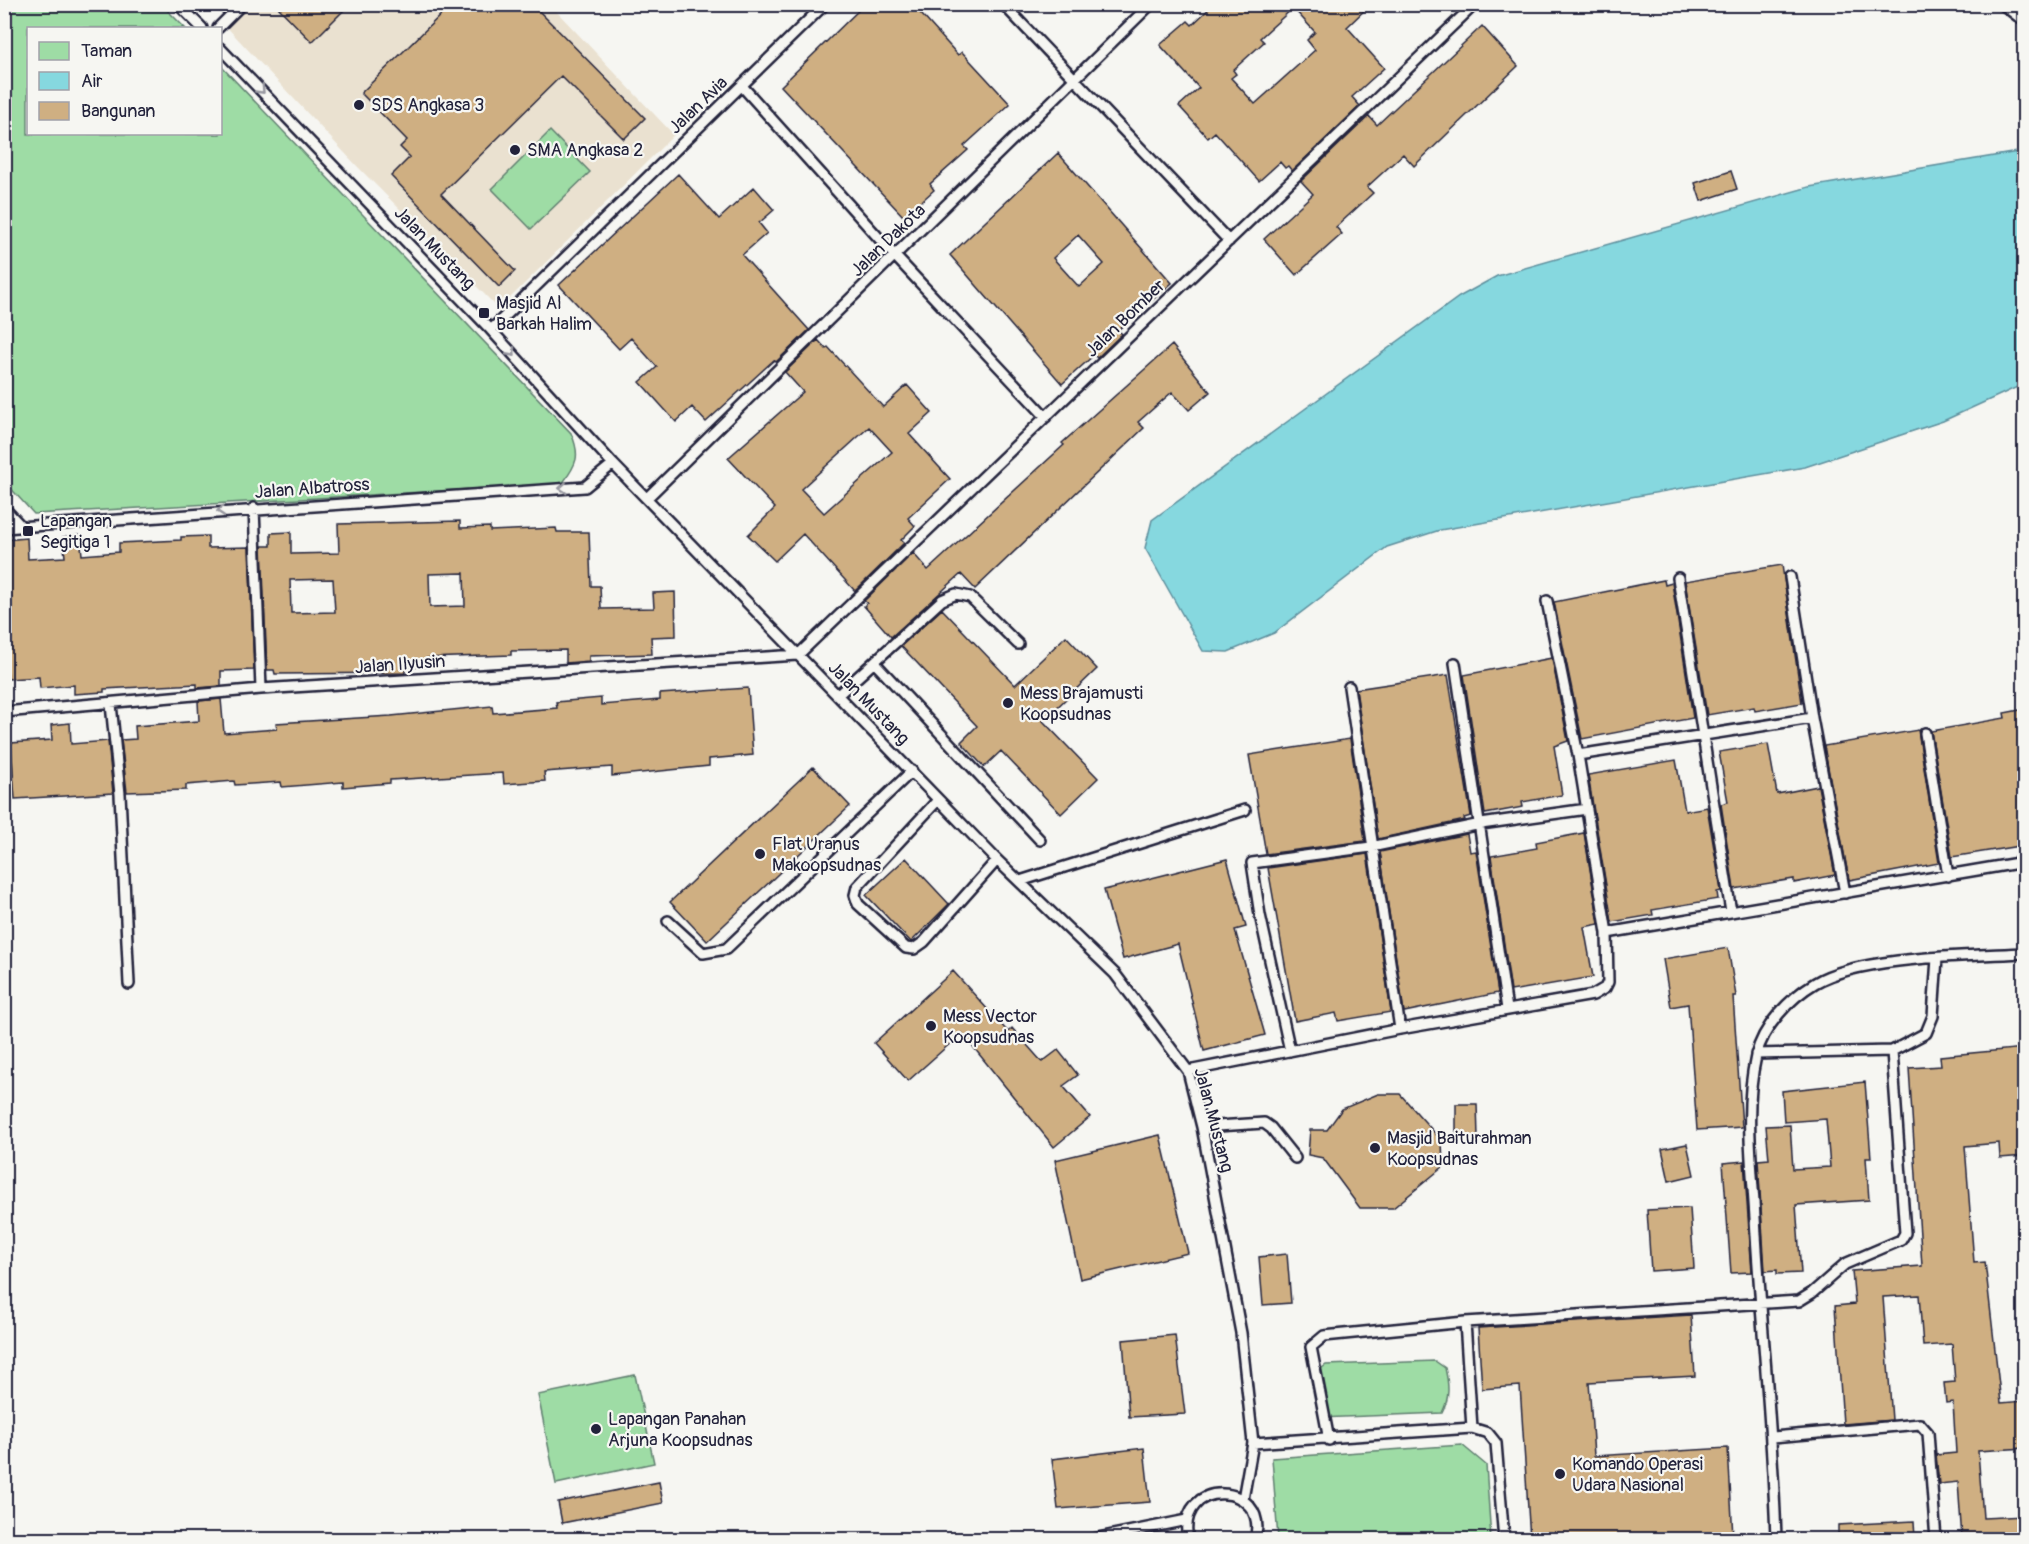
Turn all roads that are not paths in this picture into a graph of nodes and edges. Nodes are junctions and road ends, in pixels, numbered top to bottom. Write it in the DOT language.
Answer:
graph roads {
  1 [pos="178,4"];
  2 [pos="242,4"];
  3 [pos="825,4"];
  4 [pos="1003,4"];
  5 [pos="1151,4"];
  6 [pos="2002,4"];
  7 [pos="1474,5"];
  8 [pos="2025,21"];
  9 [pos="201,27"];
  10 [pos="219,27"];
  11 [pos="222,50"];
  12 [pos="1076,79"];
  13 [pos="741,86"];
  14 [pos="1228,241"];
  15 [pos="895,256"];
  16 [pos="490,330"];
  17 [pos="1046,417"];
  18 [pos="613,464"];
  19 [pos="647,498"];
  20 [pos="4,508"];
  21 [pos="254,508"];
  22 [pos="20,525"];
  23 [pos="4,528"];
  24 [pos="1790,577"];
  25 [pos="1678,578"];
  26 [pos="1547,601"];
  27 [pos="1018,644"];
  28 [pos="798,655"];
  29 [pos="874,662"];
  30 [pos="1455,663"];
  31 [pos="1349,687"];
  32 [pos="261,689"];
  33 [pos="838,693"];
  34 [pos="111,704"];
  35 [pos="4,712"];
  36 [pos="1812,718"];
  37 [pos="1925,734"];
  38 [pos="1702,735"];
  39 [pos="1578,755"];
  40 [pos="912,771"];
  41 [pos="938,800"];
  42 [pos="1587,809"];
  43 [pos="1245,810"];
  44 [pos="1480,824"];
  45 [pos="1040,840"];
  46 [pos="1371,848"];
  47 [pos="997,860"];
  48 [pos="2025,862"];
  49 [pos="1948,876"];
  50 [pos="1020,881"];
  51 [pos="1845,893"];
  52 [pos="1731,912"];
  53 [pos="668,921"];
  54 [pos="1607,933"];
  55 [pos="2025,952"];
  56 [pos="1937,958"];
  57 [pos="129,984"];
  58 [pos="1507,1009"];
  59 [pos="1400,1029"];
  60 [pos="1290,1051"];
  61 [pos="1892,1051"];
  62 [pos="1756,1054"];
  63 [pos="1188,1071"];
  64 [pos="1202,1127"];
  65 [pos="1294,1158"];
  66 [pos="1760,1306"];
  67 [pos="1465,1322"];
  68 [pos="1472,1428"];
  69 [pos="1773,1437"];
  70 [pos="1329,1440"];
  71 [pos="1252,1443"];
  72 [pos="1243,1500"];
  73 [pos="1187,1520"];
  74 [pos="1088,1539"];
  75 [pos="1188,1539"];
  76 [pos="1256,1539"];
  77 [pos="1504,1539"];
  78 [pos="1776,1539"];
  79 [pos="1936,1539"];
  1 -- 9 [label="lane"];
  2 -- 10 [label="lane"];
  3 -- 13 [label="lane, Jalan Avia"];
  4 -- 12 [label="lane"];
  5 -- 12 [label="lane, Jalan Dakota"];
  6 -- 8 [label="lane"];
  7 -- 14 [label="lane, Jalan Bomber"];
  11 -- 16 [label="lane, Jalan Mustang, one-way"];
  12 -- 14 [label="lane"];
  12 -- 15 [label="lane, Jalan Dakota"];
  13 -- 15 [label="lane"];
  13 -- 16 [label="lane, Jalan Avia"];
  14 -- 17 [label="lane, Jalan Bomber"];
  15 -- 17 [label="lane"];
  15 -- 19 [label="lane, Jalan Dakota"];
  16 -- 18 [label="lane, Jalan Mustang, one-way"];
  17 -- 28 [label="lane, Jalan Bomber"];
  18 -- 19 [label="lane, Jalan Mustang"];
  18 -- 21 [label="lane, Jalan Albatross, one-way"];
  19 -- 28 [label="lane, Jalan Mustang"];
  20 -- 22 [label="lane"];
  21 -- 22 [label="lane, Jalan Albatross, one-way"];
  21 -- 32 [label="lane"];
  22 -- 23 [label="lane, Jalan Albatross"];
  24 -- 36 [label="lane"];
  25 -- 38 [label="lane"];
  26 -- 39 [label="lane"];
  27 -- 29 [label="lane"];
  28 -- 32 [label="lane, Jalan Ilyusin"];
  28 -- 33 [label="lane, Jalan Mustang"];
  29 -- 33 [label="lane"];
  29 -- 45 [label="lane"];
  30 -- 44 [label="lane"];
  31 -- 46 [label="lane"];
  32 -- 34 [label="lane, Jalan Ilyusin"];
  33 -- 40 [label="lane, Jalan Mustang"];
  34 -- 35 [label="lane, Jalan Ilyusin"];
  34 -- 57 [label="lane"];
  36 -- 38 [label="lane"];
  36 -- 51 [label="lane"];
  37 -- 49 [label="lane"];
  38 -- 39 [label="lane"];
  38 -- 52 [label="lane"];
  39 -- 42 [label="lane"];
  40 -- 41 [label="lane, Jalan Mustang"];
  40 -- 53 [label="lane"];
  41 -- 47 [label="lane, Jalan Mustang"];
  41 -- 47 [label="lane"];
  42 -- 44 [label="lane"];
  42 -- 54 [label="lane"];
  43 -- 50 [label="lane"];
  44 -- 46 [label="lane"];
  44 -- 58 [label="lane"];
  46 -- 59 [label="lane"];
  46 -- 60 [label="lane"];
  47 -- 50 [label="lane, Jalan Mustang"];
  48 -- 49 [label="lane"];
  49 -- 51 [label="lane"];
  50 -- 63 [label="lane, Jalan Mustang"];
  51 -- 52 [label="lane"];
  52 -- 54 [label="lane"];
  54 -- 58 [label="lane"];
  55 -- 56 [label="lane"];
  56 -- 61 [label="lane"];
  56 -- 62 [label="lane"];
  58 -- 59 [label="lane"];
  59 -- 60 [label="lane"];
  60 -- 63 [label="lane"];
  61 -- 62 [label="lane"];
  61 -- 66 [label="lane"];
  62 -- 66 [label="lane"];
  63 -- 64 [label="lane, Jalan Mustang"];
  64 -- 65 [label="lane"];
  64 -- 71 [label="lane, Jalan Mustang"];
  66 -- 67 [label="lane"];
  66 -- 69 [label="lane"];
  67 -- 68 [label="lane"];
  67 -- 70 [label="lane"];
  68 -- 70 [label="lane"];
  68 -- 77 [label="lane"];
  69 -- 78 [label="lane"];
  69 -- 79 [label="lane"];
  70 -- 71 [label="lane"];
  71 -- 72 [label="lane, Jalan Mustang"];
  72 -- 73 [label="lane"];
  72 -- 76 [label="lane"];
  73 -- 74 [label="lane"];
  73 -- 75 [label="lane"];
}
